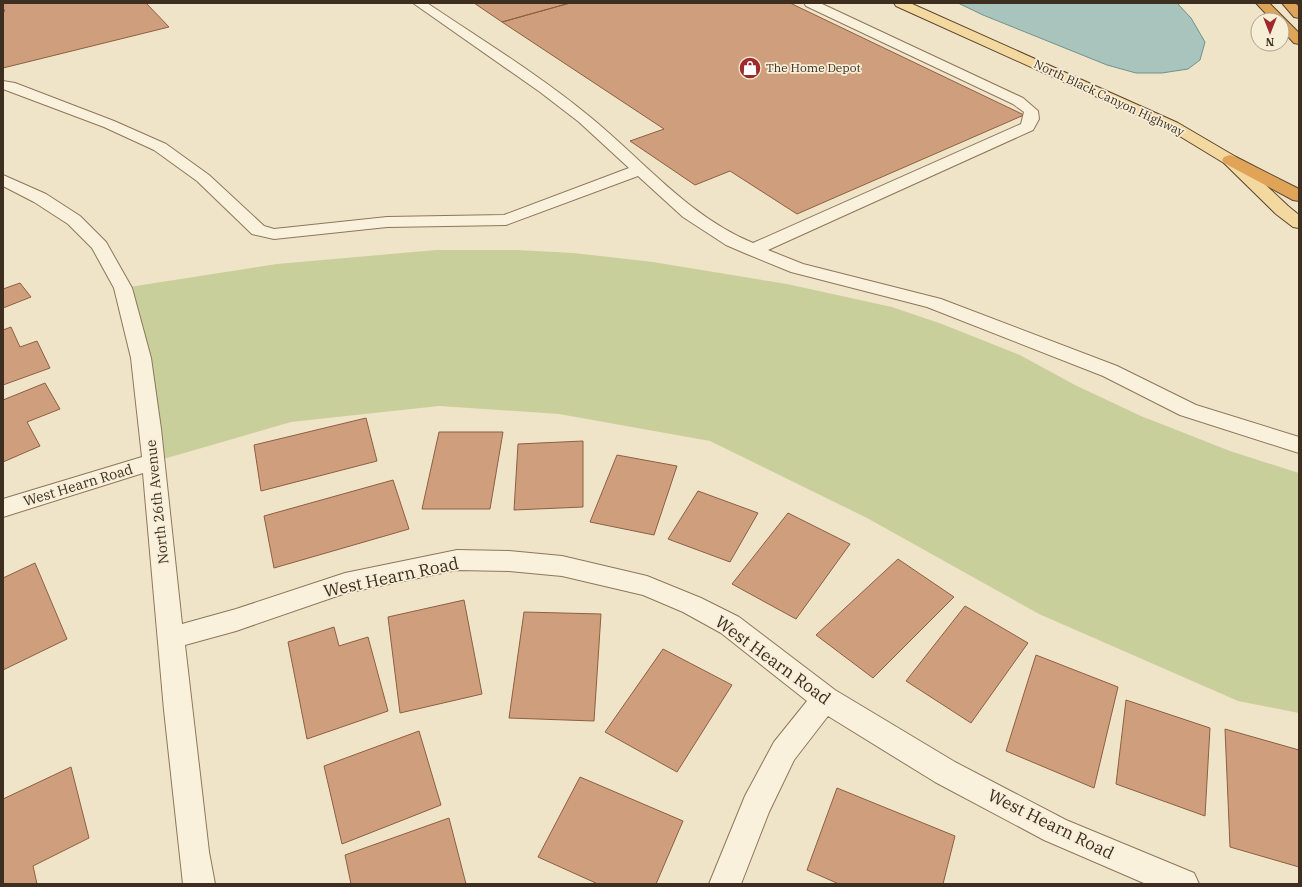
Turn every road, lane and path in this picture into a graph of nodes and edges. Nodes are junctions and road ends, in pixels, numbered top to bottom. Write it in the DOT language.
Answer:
graph roads {
  1 [pos="419,3"];
  2 [pos="810,3"];
  3 [pos="900,3"];
  4 [pos="1262,3"];
  5 [pos="1288,3"];
  6 [pos="1271,12"];
  7 [pos="1299,14"];
  8 [pos="1290,31"];
  9 [pos="1299,40"];
  10 [pos="3,85"];
  11 [pos="1230,160"];
  12 [pos="640,169"];
  13 [pos="3,180"];
  14 [pos="1299,196"];
  15 [pos="1299,223"];
  16 [pos="753,250"];
  17 [pos="1299,445"];
  18 [pos="154,462"];
  19 [pos="3,508"];
  20 [pos="171,638"];
  21 [pos="825,698"];
  22 [pos="199,884"];
  23 [pos="725,884"];
  24 [pos="1183,884"];
  1 -- 12 [label="street"];
  2 -- 16 [label="street"];
  3 -- 11 [label="main road, North Black Canyon Highway"];
  4 -- 6 [label="highway"];
  5 -- 7 [label="highway"];
  8 -- 9 [label="highway"];
  10 -- 12 [label="street"];
  11 -- 14 [label="highway"];
  11 -- 15 [label="main road, North Black Canyon Highway"];
  12 -- 16 [label="street"];
  13 -- 18 [label="street, North 26th Avenue"];
  16 -- 17 [label="street"];
  18 -- 19 [label="street, West Hearn Road"];
  18 -- 20 [label="street, North 26th Avenue"];
  20 -- 21 [label="street, West Hearn Road"];
  20 -- 22 [label="street, North 26th Avenue"];
  21 -- 23 [label="street"];
  21 -- 24 [label="street, West Hearn Road"];
}
